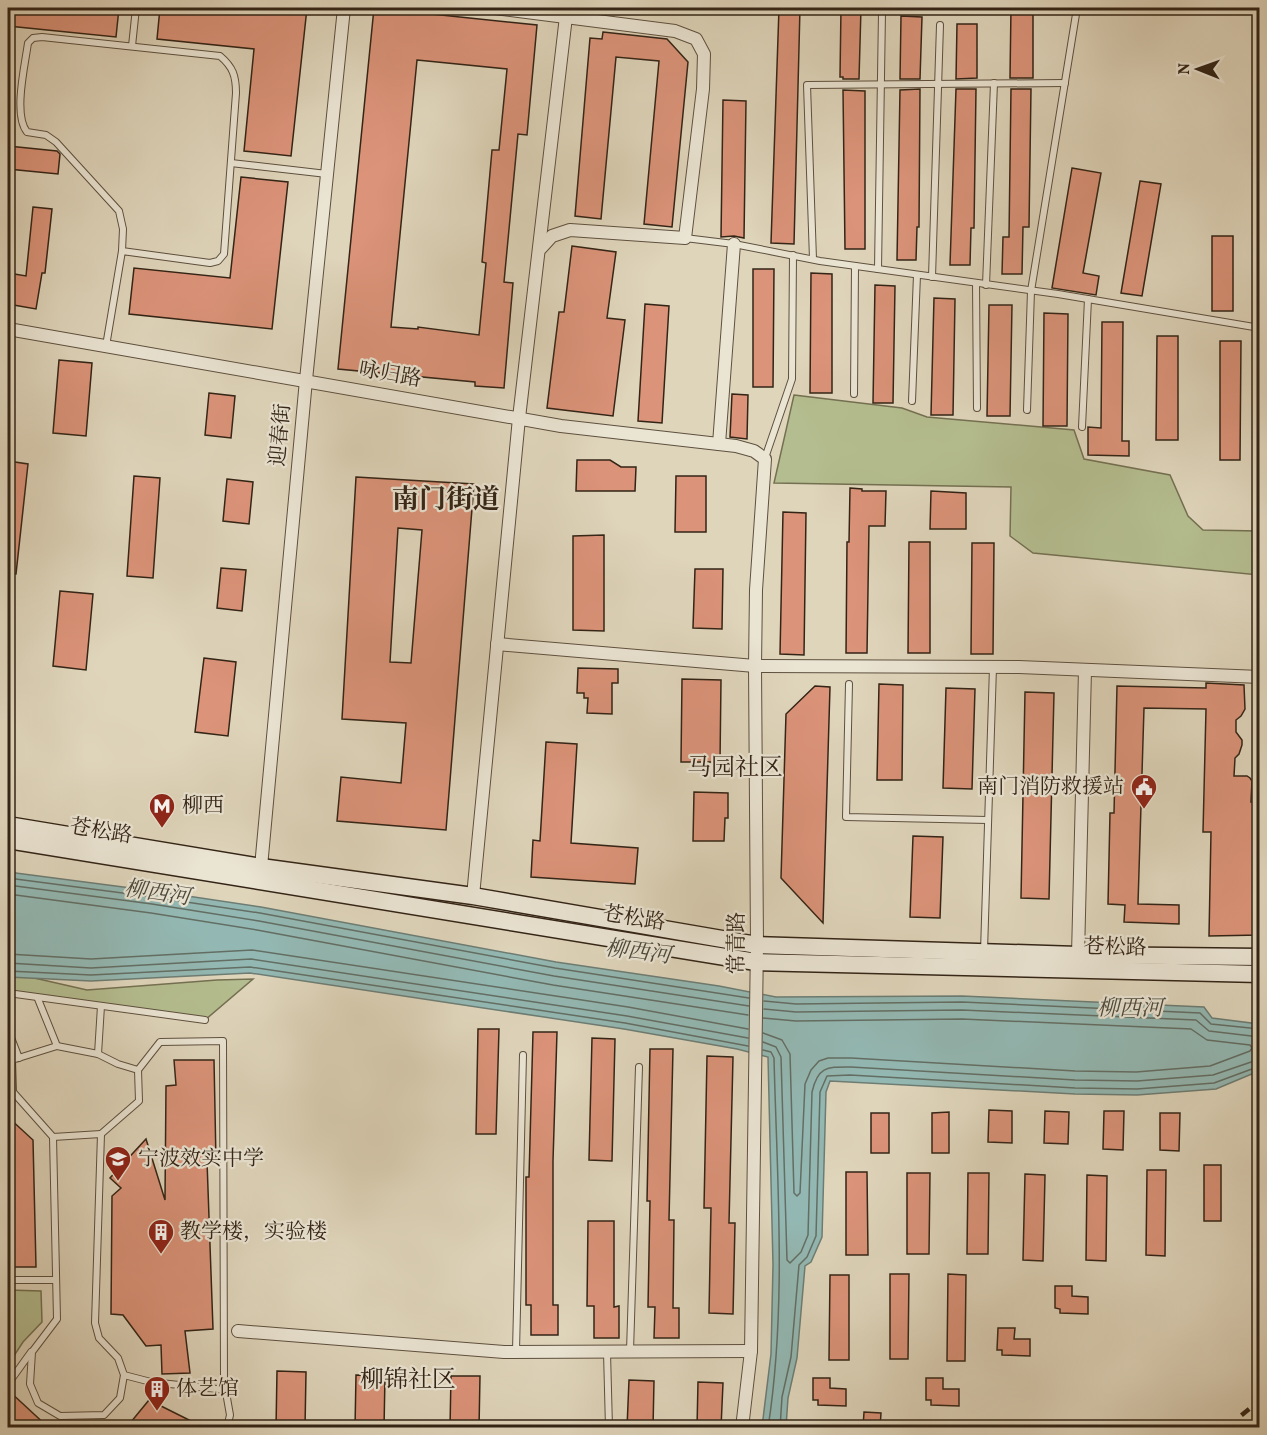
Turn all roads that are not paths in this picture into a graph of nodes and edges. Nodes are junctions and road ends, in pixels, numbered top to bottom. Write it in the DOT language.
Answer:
graph roads {
  1 [pos="136,8"];
  2 [pos="344,8"];
  3 [pos="500,8"];
  4 [pos="1077,8"];
  5 [pos="882,12"];
  6 [pos="566,13"];
  7 [pos="940,25"];
  8 [pos="132,46"];
  9 [pos="994,83"];
  10 [pos="1065,83"];
  11 [pos="882,84"];
  12 [pos="938,84"];
  13 [pos="231,164"];
  14 [pos="327,174"];
  15 [pos="685,238"];
  16 [pos="734,244"];
  17 [pos="540,249"];
  18 [pos="122,250"];
  19 [pos="793,255"];
  20 [pos="813,260"];
  21 [pos="855,266"];
  22 [pos="878,269"];
  23 [pos="917,275"];
  24 [pos="932,277"];
  25 [pos="976,283"];
  26 [pos="986,285"];
  27 [pos="1031,291"];
  28 [pos="1088,299"];
  29 [pos="8,328"];
  30 [pos="1260,328"];
  31 [pos="106,346"];
  32 [pos="306,380"];
  33 [pos="854,394"];
  34 [pos="912,401"];
  35 [pos="977,408"];
  36 [pos="1027,410"];
  37 [pos="519,418"];
  38 [pos="1082,427"];
  39 [pos="719,444"];
  40 [pos="765,459"];
  41 [pos="497,644"];
  42 [pos="754,666"];
  43 [pos="993,667"];
  44 [pos="1085,670"];
  45 [pos="1260,677"];
  46 [pos="849,684"];
  47 [pos="988,820"];
  48 [pos="8,825"];
  49 [pos="8,840"];
  50 [pos="261,867"];
  51 [pos="473,896"];
  52 [pos="757,945"];
  53 [pos="984,952"];
  54 [pos="1078,955"];
  55 [pos="1260,957"];
  56 [pos="756,967"];
  57 [pos="1260,974"];
  58 [pos="8,993"];
  59 [pos="38,999"];
  60 [pos="101,1006"];
  61 [pos="205,1020"];
  62 [pos="8,1030"];
  63 [pos="57,1046"];
  64 [pos="98,1054"];
  65 [pos="523,1055"];
  66 [pos="19,1058"];
  67 [pos="639,1067"];
  68 [pos="138,1070"];
  69 [pos="101,1134"];
  70 [pos="53,1137"];
  71 [pos="8,1280"];
  72 [pos="56,1280"];
  73 [pos="238,1331"];
  74 [pos="751,1351"];
  75 [pos="32,1352"];
  76 [pos="516,1352"];
  77 [pos="608,1352"];
  78 [pos="630,1352"];
  79 [pos="124,1375"];
  80 [pos="8,1384"];
  81 [pos="226,1390"];
  82 [pos="227,1428"];
  83 [pos="609,1428"];
  84 [pos="742,1428"];
  1 -- 8 [label="lane"];
  2 -- 14 [label="street, 迎春街"];
  3 -- 6 [label="street"];
  4 -- 10 [label="lane"];
  5 -- 11 [label="lane"];
  6 -- 15 [label="street"];
  6 -- 17 [label="street"];
  7 -- 12 [label="lane"];
  8 -- 13 [label="lane"];
  8 -- 18 [label="lane"];
  9 -- 10 [label="lane"];
  9 -- 12 [label="lane"];
  9 -- 26 [label="lane"];
  10 -- 27 [label="lane"];
  11 -- 12 [label="lane"];
  11 -- 20 [label="lane"];
  11 -- 22 [label="lane"];
  12 -- 24 [label="lane"];
  13 -- 14 [label="lane"];
  13 -- 18 [label="lane"];
  14 -- 32 [label="street, 迎春街"];
  15 -- 16 [label="lane"];
  15 -- 17 [label="street"];
  16 -- 19 [label="lane"];
  16 -- 39 [label="street"];
  17 -- 37 [label="street"];
  18 -- 31 [label="lane"];
  19 -- 20 [label="lane"];
  19 -- 40 [label="lane"];
  20 -- 21 [label="lane"];
  21 -- 22 [label="lane"];
  21 -- 33 [label="lane"];
  22 -- 23 [label="lane"];
  23 -- 24 [label="lane"];
  23 -- 34 [label="lane"];
  24 -- 25 [label="lane"];
  25 -- 26 [label="lane"];
  25 -- 35 [label="lane"];
  26 -- 27 [label="lane"];
  27 -- 28 [label="lane"];
  27 -- 36 [label="lane"];
  28 -- 30 [label="lane"];
  28 -- 38 [label="lane"];
  29 -- 31 [label="street, 咏归路"];
  31 -- 32 [label="street, 咏归路"];
  32 -- 37 [label="street, 咏归路"];
  32 -- 50 [label="street, 迎春街"];
  37 -- 39 [label="street, 咏归路"];
  37 -- 41 [label="street"];
  39 -- 40 [label="street, 咏归路"];
  40 -- 42 [label="street, 常青路"];
  41 -- 42 [label="street"];
  41 -- 51 [label="street"];
  42 -- 43 [label="street"];
  42 -- 52 [label="street, 常青路"];
  43 -- 44 [label="street"];
  43 -- 47 [label="lane"];
  44 -- 45 [label="street"];
  44 -- 54 [label="street"];
  46 -- 47 [label="lane"];
  47 -- 53 [label="lane"];
  48 -- 50 [label="main road, 苍松路"];
  49 -- 56 [label="main road, 苍松路"];
  50 -- 51 [label="main road, 苍松路"];
  51 -- 52 [label="main road, 苍松路"];
  52 -- 53 [label="main road, 苍松路"];
  52 -- 56 [label="street, 常青路"];
  53 -- 54 [label="main road, 苍松路"];
  54 -- 55 [label="main road, 苍松路"];
  56 -- 57 [label="main road, 苍松路"];
  56 -- 74 [label="street, 常青路"];
  58 -- 59 [label="lane"];
  59 -- 60 [label="lane"];
  59 -- 63 [label="lane"];
  60 -- 61 [label="lane"];
  60 -- 64 [label="lane"];
  62 -- 66 [label="lane"];
  63 -- 64 [label="lane"];
  63 -- 66 [label="lane"];
  64 -- 68 [label="lane"];
  65 -- 76 [label="lane"];
  66 -- 70 [label="lane"];
  67 -- 78 [label="lane"];
  68 -- 69 [label="lane"];
  68 -- 81 [label="lane"];
  69 -- 70 [label="lane"];
  69 -- 79 [label="lane"];
  70 -- 72 [label="lane"];
  71 -- 72 [label="lane"];
  72 -- 75 [label="lane"];
  73 -- 76 [label="street"];
  74 -- 78 [label="street"];
  74 -- 84 [label="street, 常青路"];
  75 -- 79 [label="lane"];
  75 -- 80 [label="lane"];
  76 -- 77 [label="street"];
  77 -- 78 [label="street"];
  77 -- 83 [label="lane"];
  79 -- 81 [label="lane"];
  81 -- 82 [label="lane"];
}
